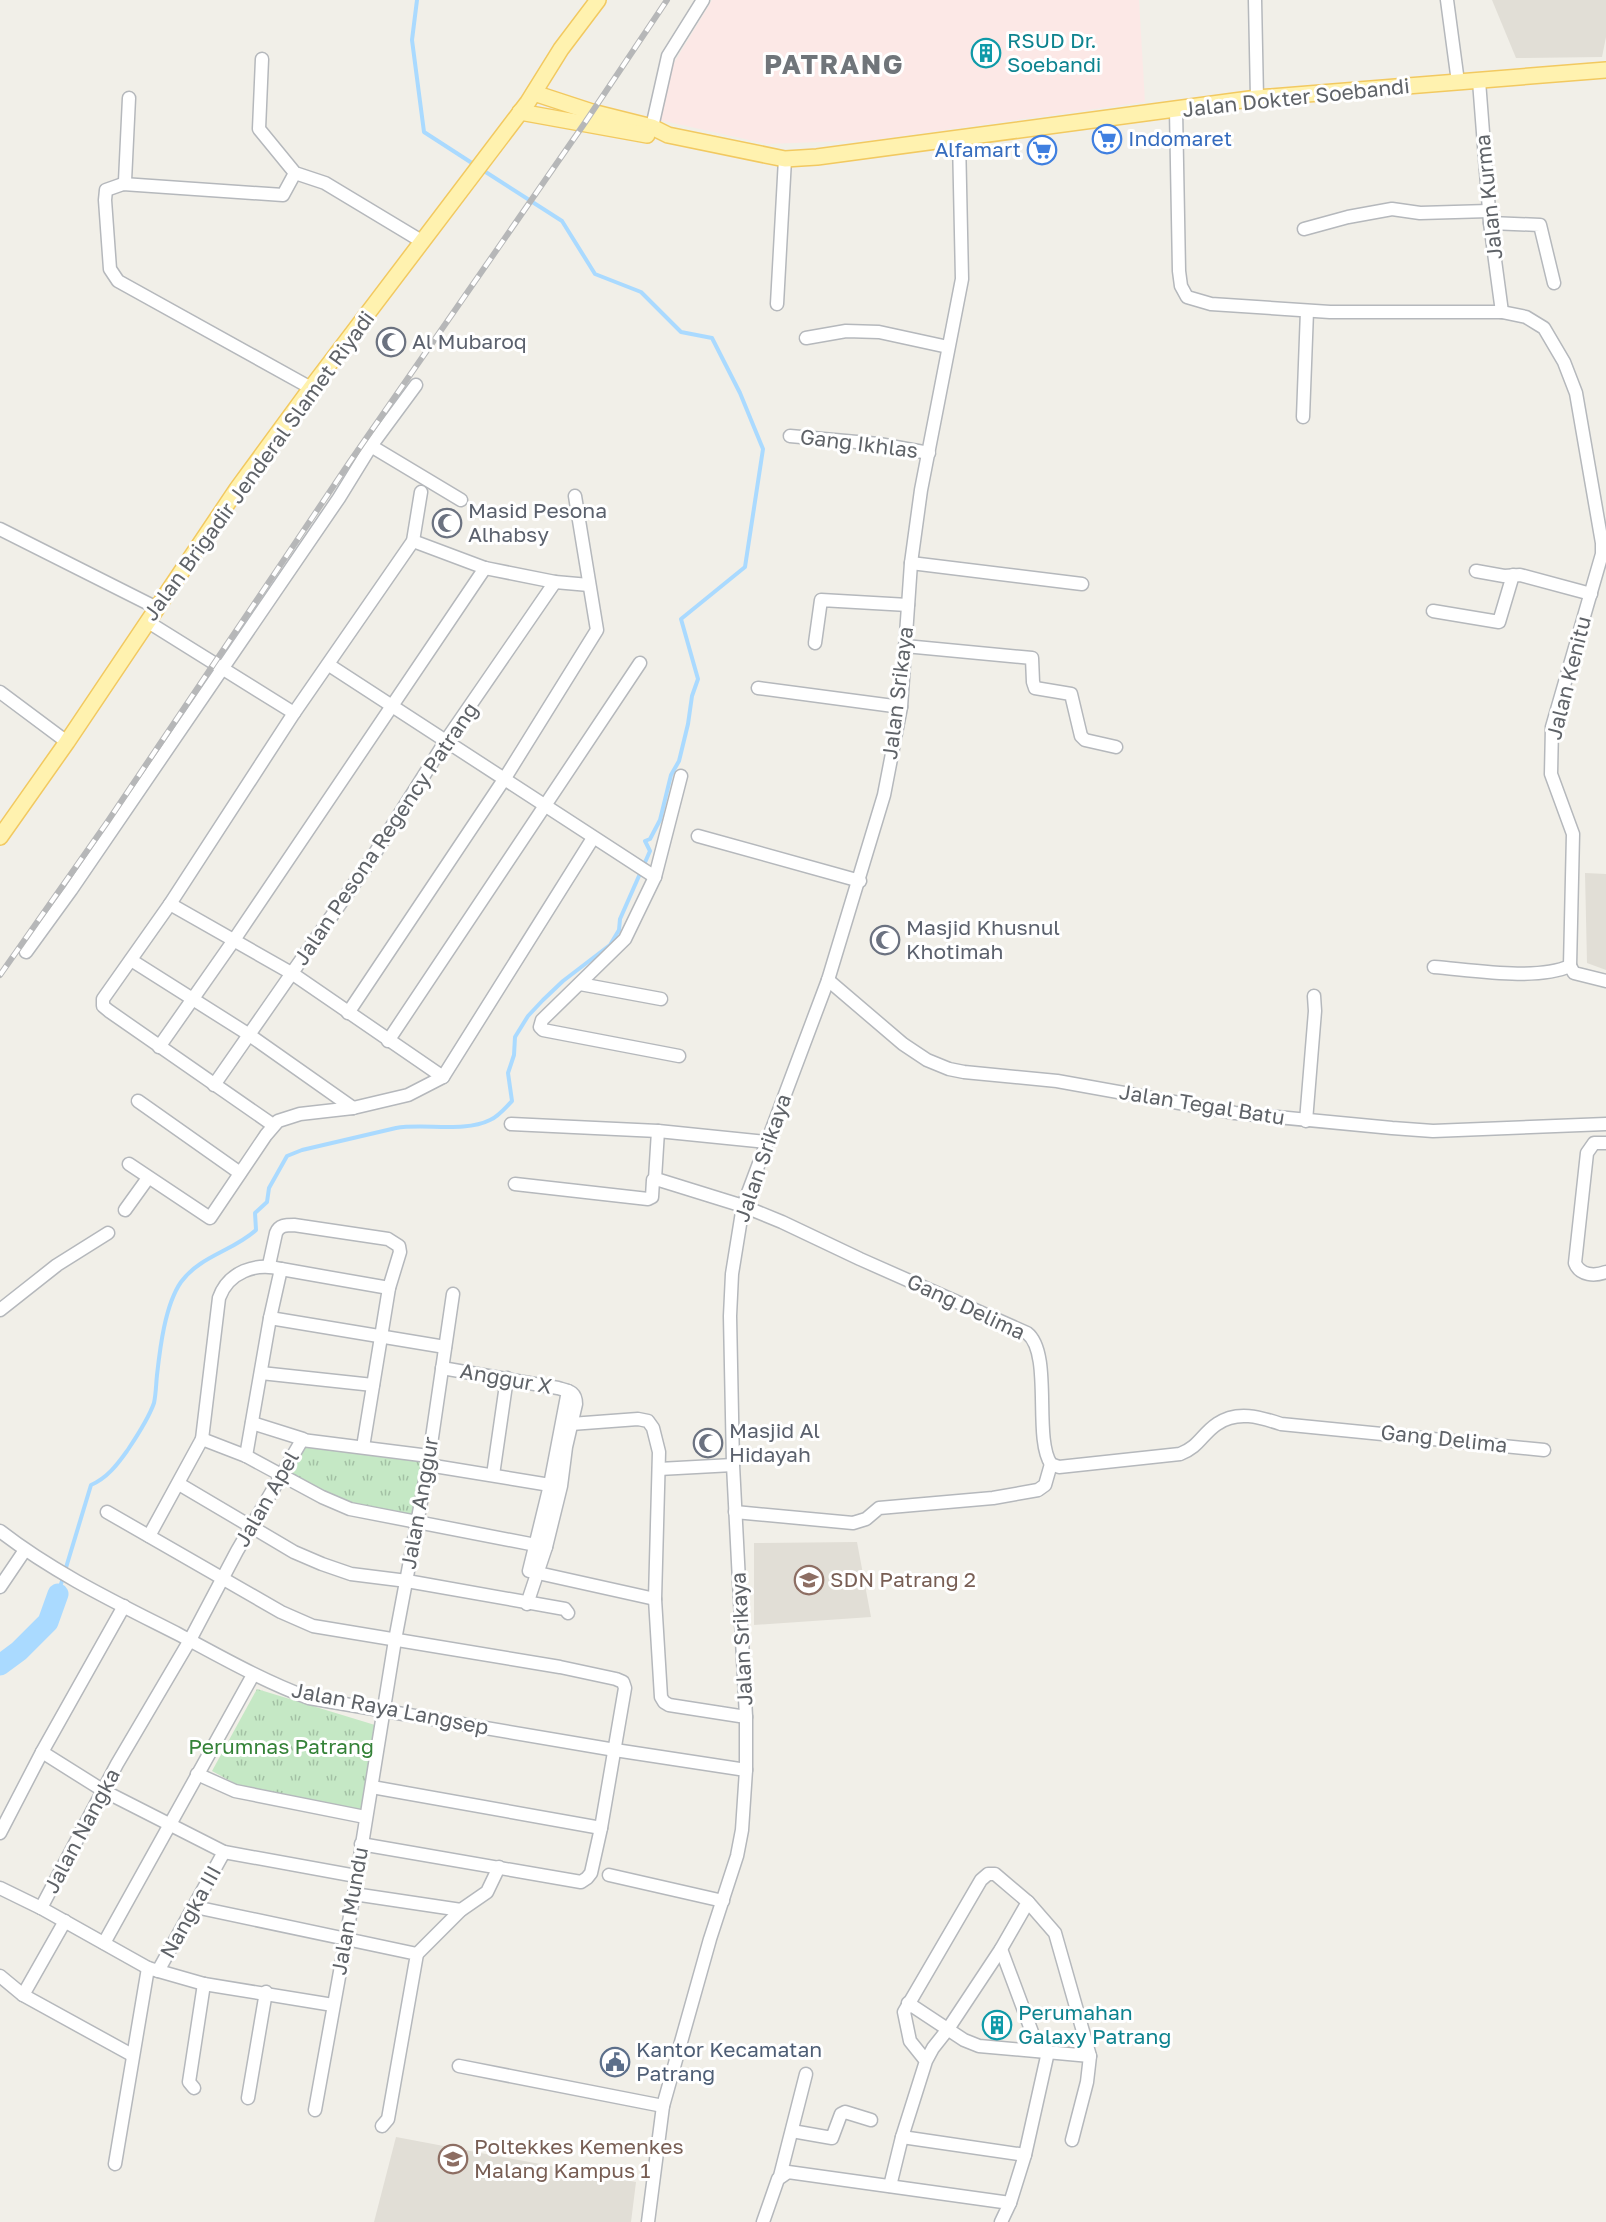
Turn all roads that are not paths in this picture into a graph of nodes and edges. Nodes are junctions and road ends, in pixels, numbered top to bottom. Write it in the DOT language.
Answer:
graph roads {
  1 [pos="598,0"];
  2 [pos="703,0"];
  3 [pos="1255,0"];
  4 [pos="1447,0"];
  5 [pos="262,59"];
  6 [pos="1606,70"];
  7 [pos="1479,81"];
  8 [pos="1458,82"];
  9 [pos="129,98"];
  10 [pos="1257,98"];
  11 [pos="528,102"];
  12 [pos="1176,110"];
  13 [pos="652,127"];
  14 [pos="668,135"];
  15 [pos="958,139"];
  16 [pos="785,159"];
  17 [pos="295,173"];
  18 [pos="123,183"];
  19 [pos="1489,217"];
  20 [pos="1304,229"];
  21 [pos="423,242"];
  22 [pos="1554,284"];
  23 [pos="777,304"];
  24 [pos="1307,311"];
  25 [pos="1502,312"];
  26 [pos="807,338"];
  27 [pos="948,347"];
  28 [pos="416,384"];
  29 [pos="311,388"];
  30 [pos="1304,417"];
  31 [pos="790,436"];
  32 [pos="372,446"];
  33 [pos="929,453"];
  34 [pos="422,492"];
  35 [pos="575,496"];
  36 [pos="461,500"];
  37 [pos="0,529"];
  38 [pos="412,542"];
  39 [pos="911,563"];
  40 [pos="485,568"];
  41 [pos="1476,571"];
  42 [pos="1513,575"];
  43 [pos="555,582"];
  44 [pos="1082,584"];
  45 [pos="589,585"];
  46 [pos="1591,594"];
  47 [pos="908,605"];
  48 [pos="157,608"];
  49 [pos="1433,612"];
  50 [pos="148,622"];
  51 [pos="815,643"];
  52 [pos="905,646"];
  53 [pos="640,663"];
  54 [pos="329,665"];
  55 [pos="223,668"];
  56 [pos="758,688"];
  57 [pos="0,692"];
  58 [pos="392,707"];
  59 [pos="901,708"];
  60 [pos="294,713"];
  61 [pos="67,742"];
  62 [pos="445,742"];
  63 [pos="1116,747"];
  64 [pos="681,776"];
  65 [pos="505,778"];
  66 [pos="545,806"];
  67 [pos="698,836"];
  68 [pos="0,837"];
  69 [pos="593,838"];
  70 [pos="652,875"];
  71 [pos="860,881"];
  72 [pos="170,904"];
  73 [pos="234,940"];
  74 [pos="26,952"];
  75 [pos="131,960"];
  76 [pos="1570,966"];
  77 [pos="1434,967"];
  78 [pos="293,974"];
  79 [pos="828,980"];
  80 [pos="1606,981"];
  81 [pos="580,984"];
  82 [pos="1314,996"];
  83 [pos="193,999"];
  84 [pos="661,999"];
  85 [pos="348,1013"];
  86 [pos="248,1034"];
  87 [pos="388,1041"];
  88 [pos="159,1047"];
  89 [pos="680,1056"];
  90 [pos="442,1077"];
  91 [pos="214,1085"];
  92 [pos="138,1101"];
  93 [pos="353,1108"];
  94 [pos="1306,1120"];
  95 [pos="511,1124"];
  96 [pos="1606,1124"];
  97 [pos="273,1125"];
  98 [pos="658,1131"];
  99 [pos="766,1142"];
  100 [pos="1606,1143"];
  101 [pos="129,1164"];
  102 [pos="240,1173"];
  103 [pos="148,1178"];
  104 [pos="655,1179"];
  105 [pos="515,1184"];
  106 [pos="743,1206"];
  107 [pos="125,1210"];
  108 [pos="108,1233"];
  109 [pos="275,1267"];
  110 [pos="1606,1272"];
  111 [pos="389,1288"];
  112 [pos="453,1294"];
  113 [pos="0,1310"];
  114 [pos="270,1318"];
  115 [pos="381,1336"];
  116 [pos="445,1347"];
  117 [pos="442,1368"];
  118 [pos="261,1373"];
  119 [pos="507,1378"];
  120 [pos="373,1386"];
  121 [pos="568,1391"];
  122 [pos="252,1423"];
  123 [pos="571,1424"];
  124 [pos="202,1439"];
  125 [pos="303,1439"];
  126 [pos="363,1447"];
  127 [pos="1544,1450"];
  128 [pos="246,1456"];
  129 [pos="428,1461"];
  130 [pos="1051,1464"];
  131 [pos="733,1465"];
  132 [pos="659,1469"];
  133 [pos="281,1475"];
  134 [pos="493,1475"];
  135 [pos="179,1484"];
  136 [pos="555,1486"];
  137 [pos="107,1512"];
  138 [pos="735,1512"];
  139 [pos="417,1523"];
  140 [pos="251,1527"];
  141 [pos="0,1531"];
  142 [pos="149,1536"];
  143 [pos="541,1546"];
  144 [pos="25,1550"];
  145 [pos="538,1574"];
  146 [pos="222,1580"];
  147 [pos="407,1581"];
  148 [pos="0,1587"];
  149 [pos="655,1599"];
  150 [pos="527,1604"];
  151 [pos="124,1606"];
  152 [pos="568,1613"];
  153 [pos="190,1640"];
  154 [pos="395,1640"];
  155 [pos="253,1675"];
  156 [pos="383,1711"];
  157 [pos="746,1717"];
  158 [pos="615,1750"];
  159 [pos="42,1752"];
  160 [pos="746,1770"];
  161 [pos="196,1774"];
  162 [pos="372,1787"];
  163 [pos="104,1791"];
  164 [pos="365,1817"];
  165 [pos="170,1826"];
  166 [pos="601,1828"];
  167 [pos="0,1833"];
  168 [pos="361,1844"];
  169 [pos="224,1852"];
  170 [pos="499,1868"];
  171 [pos="609,1875"];
  172 [pos="356,1876"];
  173 [pos="0,1888"];
  174 [pos="354,1894"];
  175 [pos="723,1901"];
  176 [pos="1028,1902"];
  177 [pos="195,1907"];
  178 [pos="41,1908"];
  179 [pos="462,1910"];
  180 [pos="65,1921"];
  181 [pos="346,1938"];
  182 [pos="104,1943"];
  183 [pos="1001,1949"];
  184 [pos="417,1954"];
  185 [pos="153,1969"];
  186 [pos="0,1976"];
  187 [pos="204,1984"];
  188 [pos="266,1992"];
  189 [pos="23,1995"];
  190 [pos="908,2003"];
  191 [pos="333,2005"];
  192 [pos="948,2029"];
  193 [pos="1043,2051"];
  194 [pos="132,2055"];
  195 [pos="1090,2056"];
  196 [pos="926,2061"];
  197 [pos="459,2066"];
  198 [pos="806,2074"];
  199 [pos="194,2088"];
  200 [pos="248,2098"];
  201 [pos="663,2106"];
  202 [pos="315,2110"];
  203 [pos="871,2120"];
  204 [pos="382,2126"];
  205 [pos="792,2131"];
  206 [pos="902,2137"];
  207 [pos="1072,2140"];
  208 [pos="1025,2155"];
  209 [pos="114,2164"];
  210 [pos="780,2176"];
  211 [pos="890,2186"];
  212 [pos="1010,2203"];
  213 [pos="648,2222"];
  214 [pos="763,2222"];
  215 [pos="1001,2222"];
  1 -- 11 [label="main road, Jalan Brigadir Jenderal Slamet Riyadi"];
  2 -- 13 [label="street"];
  3 -- 10 [label="street"];
  4 -- 8 [label="street"];
  5 -- 17 [label="street"];
  6 -- 7 [label="main road, Jalan Dokter Soebandi"];
  7 -- 8 [label="main road, Jalan Dokter Soebandi"];
  7 -- 19 [label="street, Jalan Kurma"];
  8 -- 10 [label="main road, Jalan Dokter Soebandi"];
  9 -- 18 [label="street"];
  10 -- 12 [label="main road, Jalan Dokter Soebandi"];
  11 -- 13 [label="main road, Jalan Dokter Soebandi"];
  11 -- 14 [label="main road, Jalan Dokter Soebandi"];
  11 -- 21 [label="main road, Jalan Brigadir Jenderal Slamet Riyadi"];
  12 -- 15 [label="main road, Jalan Dokter Soebandi"];
  12 -- 24 [label="street, Jalan Kenitu"];
  13 -- 14 [label="main road, Jalan Dokter Soebandi"];
  14 -- 16 [label="main road, Jalan Dokter Soebandi"];
  15 -- 16 [label="main road, Jalan Dokter Soebandi"];
  15 -- 27 [label="street, Jalan Srikaya"];
  16 -- 23 [label="street"];
  17 -- 18 [label="street"];
  17 -- 21 [label="street"];
  18 -- 29 [label="street"];
  19 -- 20 [label="street"];
  19 -- 22 [label="street"];
  19 -- 25 [label="street, Jalan Kurma"];
  21 -- 29 [label="main road, Jalan Brigadir Jenderal Slamet Riyadi"];
  24 -- 25 [label="street, Jalan Kenitu"];
  24 -- 30 [label="street"];
  25 -- 46 [label="street, Jalan Kenitu"];
  26 -- 27 [label="street"];
  27 -- 33 [label="street, Jalan Srikaya"];
  28 -- 32 [label="street"];
  29 -- 48 [label="main road, Jalan Brigadir Jenderal Slamet Riyadi"];
  31 -- 33 [label="street, Gang Ikhlas"];
  32 -- 36 [label="street"];
  32 -- 55 [label="street"];
  33 -- 39 [label="street, Jalan Srikaya"];
  34 -- 38 [label="street"];
  35 -- 45 [label="street"];
  37 -- 48 [label="street"];
  38 -- 40 [label="street"];
  38 -- 54 [label="street"];
  39 -- 44 [label="street"];
  39 -- 47 [label="street, Jalan Srikaya"];
  40 -- 43 [label="street"];
  40 -- 58 [label="street"];
  41 -- 42 [label="street"];
  42 -- 46 [label="street"];
  42 -- 49 [label="street"];
  43 -- 45 [label="street"];
  43 -- 62 [label="street, Jalan Pesona Regency Patrang"];
  45 -- 65 [label="street"];
  46 -- 76 [label="street, Jalan Kenitu"];
  47 -- 51 [label="street"];
  47 -- 52 [label="street, Jalan Srikaya"];
  48 -- 50 [label="main road, Jalan Brigadir Jenderal Slamet Riyadi"];
  50 -- 55 [label="street"];
  50 -- 61 [label="main road, Jalan Brigadir Jenderal Slamet Riyadi"];
  52 -- 59 [label="street, Jalan Srikaya"];
  52 -- 63 [label="street"];
  53 -- 66 [label="street"];
  54 -- 58 [label="street"];
  54 -- 60 [label="street"];
  55 -- 60 [label="street"];
  55 -- 74 [label="street"];
  56 -- 59 [label="street"];
  57 -- 61 [label="street"];
  58 -- 62 [label="street"];
  58 -- 73 [label="street"];
  59 -- 71 [label="street, Jalan Srikaya"];
  60 -- 72 [label="street"];
  61 -- 68 [label="main road, Jalan Brigadir Jenderal Slamet Riyadi"];
  62 -- 65 [label="street"];
  62 -- 78 [label="street, Jalan Pesona Regency Patrang"];
  64 -- 70 [label="street"];
  65 -- 66 [label="street"];
  65 -- 85 [label="street"];
  66 -- 69 [label="street"];
  66 -- 87 [label="street"];
  67 -- 71 [label="street"];
  69 -- 70 [label="street"];
  69 -- 90 [label="street"];
  70 -- 81 [label="street"];
  71 -- 79 [label="street, Jalan Srikaya"];
  72 -- 73 [label="street"];
  72 -- 75 [label="street"];
  73 -- 78 [label="street"];
  73 -- 83 [label="street"];
  75 -- 83 [label="street"];
  75 -- 88 [label="street"];
  76 -- 77 [label="street"];
  76 -- 80 [label="street"];
  78 -- 85 [label="street"];
  78 -- 86 [label="street, Jalan Pesona Regency Patrang"];
  79 -- 94 [label="street, Jalan Tegal Batu"];
  79 -- 99 [label="street, Jalan Srikaya"];
  81 -- 84 [label="street"];
  81 -- 89 [label="street"];
  82 -- 94 [label="street"];
  83 -- 86 [label="street"];
  83 -- 88 [label="street"];
  85 -- 87 [label="street"];
  86 -- 91 [label="street, Jalan Pesona Regency Patrang"];
  86 -- 93 [label="street"];
  87 -- 90 [label="street"];
  88 -- 91 [label="street"];
  90 -- 93 [label="street"];
  91 -- 97 [label="street"];
  92 -- 102 [label="street"];
  93 -- 97 [label="street"];
  94 -- 96 [label="street, Jalan Tegal Batu"];
  95 -- 98 [label="street"];
  97 -- 102 [label="street"];
  98 -- 99 [label="street"];
  98 -- 104 [label="street"];
  99 -- 106 [label="street, Jalan Srikaya"];
  100 -- 110 [label="street"];
  101 -- 103 [label="street"];
  102 -- 103 [label="street"];
  103 -- 107 [label="street"];
  104 -- 105 [label="street"];
  104 -- 106 [label="street, Gang Delima"];
  106 -- 130 [label="street, Gang Delima"];
  106 -- 131 [label="street, Jalan Srikaya"];
  108 -- 113 [label="street"];
  109 -- 111 [label="street"];
  109 -- 111 [label="street"];
  109 -- 114 [label="street"];
  109 -- 124 [label="street"];
  111 -- 115 [label="street"];
  112 -- 116 [label="street, Jalan Anggur"];
  114 -- 115 [label="street"];
  114 -- 118 [label="street"];
  115 -- 116 [label="street"];
  115 -- 120 [label="street"];
  116 -- 117 [label="street, Jalan Anggur"];
  117 -- 119 [label="street, Anggur X"];
  117 -- 129 [label="street, Jalan Anggur"];
  118 -- 120 [label="street"];
  118 -- 122 [label="street"];
  119 -- 121 [label="street, Anggur X"];
  119 -- 134 [label="street"];
  120 -- 126 [label="street"];
  121 -- 123 [label="street, Anggur X"];
  121 -- 136 [label="street"];
  122 -- 125 [label="street"];
  122 -- 128 [label="street"];
  123 -- 132 [label="street"];
  123 -- 136 [label="street"];
  124 -- 128 [label="street"];
  124 -- 135 [label="street"];
  125 -- 126 [label="street, Jalan Apel"];
  125 -- 133 [label="street, Jalan Apel"];
  126 -- 129 [label="street, Jalan Apel"];
  127 -- 130 [label="street, Gang Delima"];
  128 -- 133 [label="street"];
  129 -- 134 [label="street, Jalan Apel"];
  129 -- 139 [label="street, Jalan Anggur"];
  130 -- 138 [label="street"];
  131 -- 132 [label="street"];
  131 -- 138 [label="street, Jalan Srikaya"];
  132 -- 149 [label="street"];
  133 -- 139 [label="street"];
  133 -- 140 [label="street, Jalan Apel"];
  134 -- 136 [label="street, Jalan Apel"];
  135 -- 140 [label="street"];
  135 -- 142 [label="street"];
  136 -- 143 [label="street"];
  137 -- 142 [label="street"];
  138 -- 157 [label="street, Jalan Srikaya"];
  139 -- 143 [label="street"];
  139 -- 147 [label="street, Jalan Anggur"];
  140 -- 146 [label="street, Jalan Apel"];
  140 -- 147 [label="street"];
  141 -- 144 [label="street, Jalan Raya Langsep"];
  142 -- 146 [label="street"];
  143 -- 145 [label="street"];
  144 -- 148 [label="street"];
  144 -- 151 [label="street, Jalan Raya Langsep"];
  145 -- 149 [label="street"];
  145 -- 150 [label="street"];
  146 -- 153 [label="street, Jalan Apel"];
  146 -- 154 [label="street"];
  147 -- 150 [label="street"];
  147 -- 154 [label="street, Jalan Anggur"];
  149 -- 157 [label="street"];
  150 -- 152 [label="street"];
  151 -- 153 [label="street, Jalan Raya Langsep"];
  151 -- 159 [label="street"];
  153 -- 155 [label="street, Jalan Raya Langsep"];
  153 -- 163 [label="street, Jalan Nangka"];
  154 -- 156 [label="street, Jalan Anggur"];
  154 -- 158 [label="street"];
  155 -- 156 [label="street, Jalan Raya Langsep"];
  155 -- 161 [label="street"];
  156 -- 158 [label="street, Jalan Raya Langsep"];
  156 -- 162 [label="street, Jalan Mundu"];
  157 -- 160 [label="street, Jalan Srikaya"];
  158 -- 160 [label="street, Jalan Raya Langsep"];
  158 -- 166 [label="street"];
  159 -- 163 [label="street"];
  159 -- 167 [label="street"];
  160 -- 175 [label="street, Jalan Srikaya"];
  161 -- 164 [label="street"];
  161 -- 165 [label="street"];
  162 -- 164 [label="street, Jalan Mundu"];
  162 -- 166 [label="street"];
  163 -- 165 [label="street"];
  163 -- 178 [label="street, Jalan Nangka"];
  164 -- 168 [label="street, Jalan Mundu"];
  165 -- 169 [label="street"];
  165 -- 182 [label="street"];
  166 -- 170 [label="street"];
  168 -- 170 [label="street"];
  168 -- 172 [label="street, Jalan Mundu"];
  169 -- 172 [label="street"];
  169 -- 177 [label="street, Nangka III"];
  170 -- 179 [label="street"];
  171 -- 175 [label="street"];
  172 -- 174 [label="street, Jalan Mundu"];
  173 -- 178 [label="street"];
  174 -- 179 [label="street"];
  174 -- 181 [label="street, Jalan Mundu"];
  175 -- 201 [label="street, Jalan Srikaya"];
  176 -- 183 [label="street"];
  176 -- 190 [label="street"];
  176 -- 195 [label="street"];
  177 -- 181 [label="street"];
  177 -- 185 [label="street, Nangka III"];
  178 -- 180 [label="street, Jalan Nangka"];
  179 -- 184 [label="street"];
  180 -- 182 [label="street, Jalan Nangka"];
  180 -- 189 [label="street"];
  181 -- 184 [label="street"];
  181 -- 191 [label="street, Jalan Mundu"];
  182 -- 185 [label="street, Jalan Nangka"];
  183 -- 192 [label="street"];
  183 -- 193 [label="street"];
  184 -- 204 [label="street"];
  185 -- 187 [label="street, Jalan Nangka"];
  185 -- 194 [label="street, Nangka III"];
  186 -- 189 [label="street"];
  187 -- 188 [label="street, Jalan Nangka"];
  187 -- 199 [label="street"];
  188 -- 191 [label="street, Jalan Nangka"];
  188 -- 200 [label="street"];
  189 -- 194 [label="street"];
  190 -- 192 [label="street"];
  190 -- 196 [label="street"];
  191 -- 202 [label="street, Jalan Mundu"];
  192 -- 193 [label="street"];
  192 -- 196 [label="street"];
  193 -- 195 [label="street"];
  193 -- 208 [label="street"];
  194 -- 209 [label="street, Nangka III"];
  195 -- 207 [label="street"];
  196 -- 206 [label="street"];
  197 -- 201 [label="street"];
  198 -- 205 [label="street"];
  201 -- 213 [label="street, Jalan Srikaya"];
  203 -- 205 [label="street"];
  205 -- 210 [label="street"];
  206 -- 208 [label="street"];
  206 -- 211 [label="street"];
  208 -- 212 [label="street"];
  210 -- 211 [label="street"];
  210 -- 214 [label="street"];
  211 -- 212 [label="street"];
  212 -- 215 [label="street"];
}
